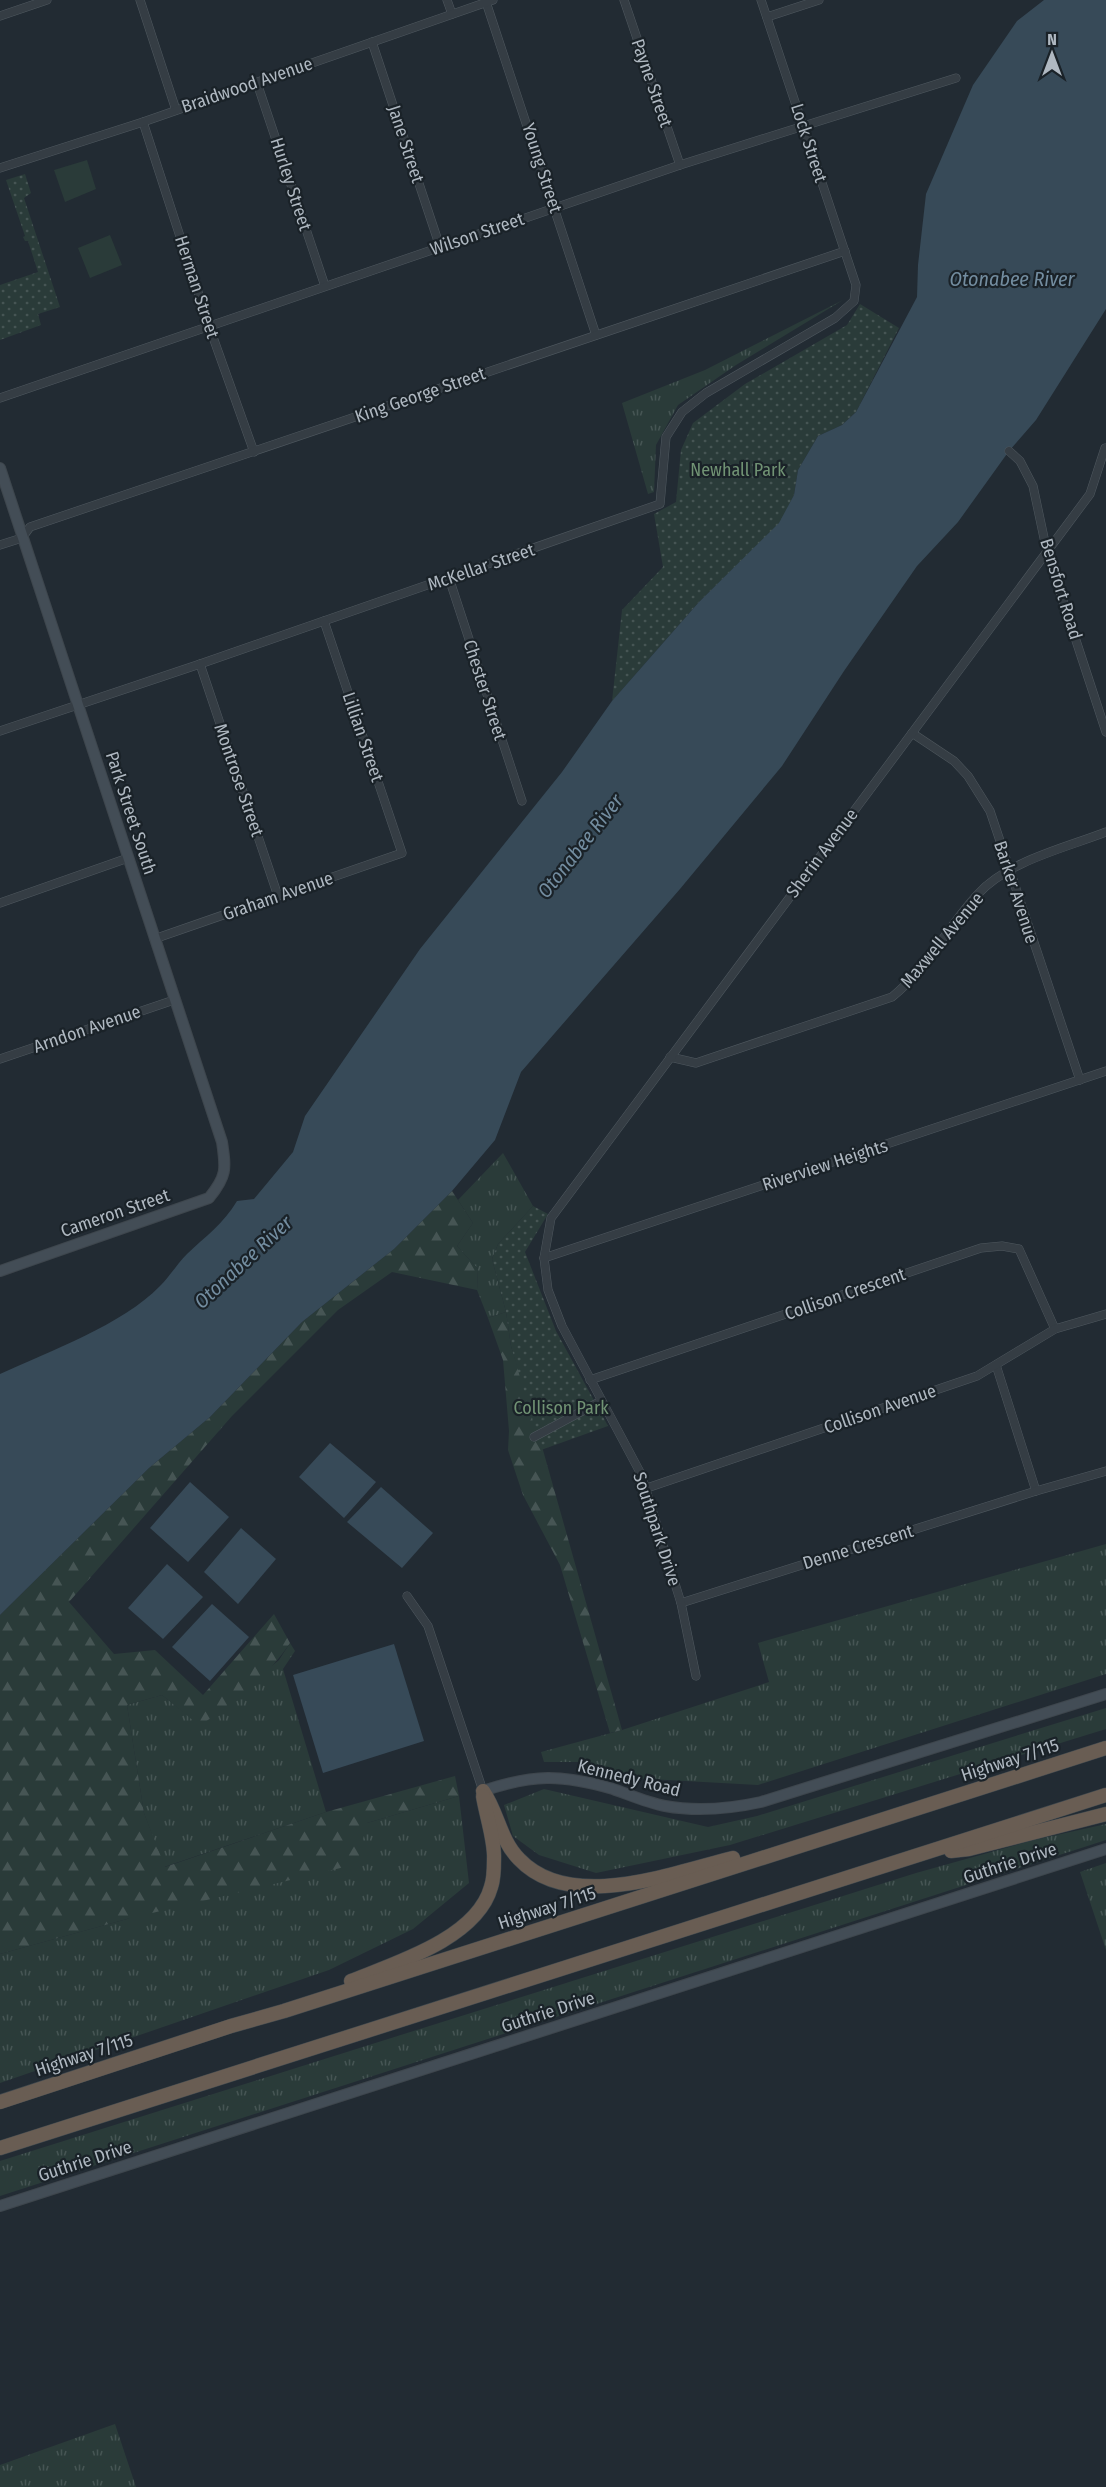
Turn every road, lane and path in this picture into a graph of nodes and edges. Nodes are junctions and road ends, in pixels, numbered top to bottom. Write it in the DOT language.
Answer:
graph roads {
  1 [pos="47,0"];
  2 [pos="140,0"];
  3 [pos="447,0"];
  4 [pos="624,0"];
  5 [pos="761,0"];
  6 [pos="819,0"];
  7 [pos="490,1"];
  8 [pos="452,14"];
  9 [pos="0,16"];
  10 [pos="767,17"];
  11 [pos="372,42"];
  12 [pos="956,78"];
  13 [pos="257,83"];
  14 [pos="176,110"];
  15 [pos="143,122"];
  16 [pos="803,126"];
  17 [pos="680,165"];
  18 [pos="0,168"];
  19 [pos="555,207"];
  20 [pos="440,247"];
  21 [pos="845,251"];
  22 [pos="856,285"];
  23 [pos="325,286"];
  24 [pos="209,326"];
  25 [pos="596,335"];
  26 [pos="0,398"];
  27 [pos="1105,448"];
  28 [pos="1009,451"];
  29 [pos="254,452"];
  30 [pos="0,468"];
  31 [pos="21,538"];
  32 [pos="0,545"];
  33 [pos="1047,552"];
  34 [pos="449,578"];
  35 [pos="324,621"];
  36 [pos="200,664"];
  37 [pos="78,705"];
  38 [pos="0,731"];
  39 [pos="1106,732"];
  40 [pos="912,733"];
  41 [pos="522,801"];
  42 [pos="1106,832"];
  43 [pos="402,853"];
  44 [pos="128,858"];
  45 [pos="1008,870"];
  46 [pos="278,896"];
  47 [pos="0,903"];
  48 [pos="154,939"];
  49 [pos="174,1000"];
  50 [pos="670,1057"];
  51 [pos="0,1059"];
  52 [pos="1106,1071"];
  53 [pos="1080,1080"];
  54 [pos="226,1169"];
  55 [pos="544,1258"];
  56 [pos="0,1271"];
  57 [pos="1106,1314"];
  58 [pos="1055,1329"];
  59 [pos="996,1365"];
  60 [pos="590,1380"];
  61 [pos="601,1401"];
  62 [pos="534,1437"];
  63 [pos="1106,1472"];
  64 [pos="647,1488"];
  65 [pos="1036,1491"];
  66 [pos="407,1596"];
  67 [pos="681,1603"];
  68 [pos="696,1676"];
  69 [pos="1106,1694"];
  70 [pos="1106,1748"];
  71 [pos="483,1791"];
  72 [pos="1106,1795"];
  73 [pos="1106,1814"];
  74 [pos="872,1822"];
  75 [pos="1106,1850"];
  76 [pos="922,1854"];
  77 [pos="231,2026"];
  78 [pos="0,2102"];
  79 [pos="0,2148"];
  80 [pos="0,2206"];
  1 -- 9 [label="street"];
  2 -- 14 [label="street"];
  3 -- 8 [label="street"];
  4 -- 17 [label="street, Payne Street"];
  5 -- 10 [label="street, Lock Street"];
  6 -- 10 [label="street"];
  7 -- 8 [label="street, Braidwood Avenue"];
  7 -- 19 [label="street, Young Street"];
  8 -- 11 [label="street, Braidwood Avenue"];
  10 -- 16 [label="street, Lock Street"];
  11 -- 13 [label="street, Braidwood Avenue"];
  11 -- 20 [label="street, Jane Street"];
  12 -- 16 [label="street, Wilson Street"];
  13 -- 14 [label="street, Braidwood Avenue"];
  13 -- 23 [label="street, Hurley Street"];
  14 -- 15 [label="street, Braidwood Avenue"];
  15 -- 18 [label="street, Braidwood Avenue"];
  15 -- 24 [label="street, Herman Street"];
  16 -- 17 [label="street, Wilson Street"];
  16 -- 21 [label="street, Lock Street"];
  17 -- 19 [label="street, Wilson Street"];
  19 -- 20 [label="street, Wilson Street"];
  19 -- 25 [label="street, Young Street"];
  20 -- 23 [label="street, Wilson Street"];
  21 -- 22 [label="street, Lock Street"];
  21 -- 25 [label="street, King George Street"];
  22 -- 34 [label="street, McKellar Street"];
  23 -- 24 [label="street, Wilson Street"];
  24 -- 26 [label="street, Wilson Street"];
  24 -- 29 [label="street, Herman Street"];
  25 -- 29 [label="street, King George Street"];
  27 -- 33 [label="street, Sherin Avenue"];
  28 -- 33 [label="street, Bensfort Road"];
  29 -- 31 [label="street, King George Street"];
  30 -- 31 [label="street, Park Street South"];
  31 -- 32 [label="street, King George Street"];
  31 -- 37 [label="street, Park Street South"];
  33 -- 39 [label="street, Bensfort Road"];
  33 -- 40 [label="street, Sherin Avenue"];
  34 -- 35 [label="street, McKellar Street"];
  34 -- 41 [label="street, Chester Street"];
  35 -- 36 [label="street, McKellar Street"];
  35 -- 43 [label="street, Lillian Street"];
  36 -- 37 [label="street, McKellar Street"];
  36 -- 46 [label="street, Montrose Street"];
  37 -- 38 [label="street, McKellar Street"];
  37 -- 44 [label="street, Park Street South"];
  40 -- 45 [label="street, Barker Avenue"];
  40 -- 50 [label="street, Sherin Avenue"];
  42 -- 45 [label="street, Maxwell Avenue"];
  43 -- 46 [label="street, Graham Avenue"];
  44 -- 47 [label="street"];
  44 -- 48 [label="street, Park Street South"];
  45 -- 50 [label="street, Maxwell Avenue"];
  45 -- 53 [label="street, Barker Avenue"];
  46 -- 48 [label="street, Graham Avenue"];
  48 -- 49 [label="street, Park Street South"];
  49 -- 51 [label="street, Arndon Avenue"];
  49 -- 54 [label="street, Park Street South"];
  50 -- 55 [label="street, Sherin Avenue"];
  52 -- 53 [label="street, Riverview Heights"];
  53 -- 55 [label="street, Riverview Heights"];
  54 -- 56 [label="street, Cameron Street"];
  55 -- 60 [label="street, Southpark Drive"];
  57 -- 58 [label="street, Collison Avenue"];
  58 -- 59 [label="street, Collison Avenue"];
  58 -- 60 [label="street, Collison Crescent"];
  59 -- 64 [label="street, Collison Avenue"];
  59 -- 65 [label="street"];
  60 -- 61 [label="street, Southpark Drive"];
  61 -- 62 [label="street"];
  61 -- 64 [label="street, Southpark Drive"];
  63 -- 65 [label="street, Denne Crescent"];
  64 -- 67 [label="street, Southpark Drive"];
  65 -- 67 [label="street, Denne Crescent"];
  66 -- 71 [label="street"];
  67 -- 68 [label="street, Southpark Drive"];
  69 -- 71 [label="street, Kennedy Road"];
  70 -- 74 [label="highway, Highway 7/115"];
  71 -- 74 [label="highway"];
  71 -- 77 [label="highway"];
  72 -- 76 [label="highway"];
  73 -- 76 [label="highway"];
  74 -- 77 [label="highway, Highway 7/115"];
  75 -- 80 [label="street, Guthrie Drive"];
  76 -- 79 [label="highway"];
  77 -- 78 [label="highway, Highway 7/115"];
}
